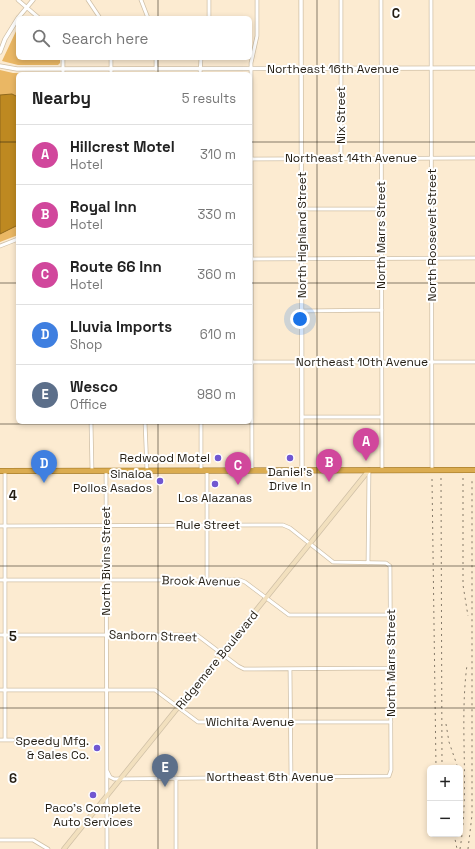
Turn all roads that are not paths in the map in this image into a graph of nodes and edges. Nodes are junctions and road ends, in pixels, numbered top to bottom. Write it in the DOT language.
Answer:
graph roads {
  1 [pos="18,0"];
  2 [pos="33,0"];
  3 [pos="88,0"];
  4 [pos="141,0"];
  5 [pos="209,0"];
  6 [pos="257,0"];
  7 [pos="301,0"];
  8 [pos="341,0"];
  9 [pos="381,0"];
  10 [pos="431,0"];
  11 [pos="26,7"];
  12 [pos="19,16"];
  13 [pos="37,16"];
  14 [pos="99,16"];
  15 [pos="147,16"];
  16 [pos="209,16"];
  17 [pos="16,21"];
  18 [pos="0,52"];
  19 [pos="252,58"];
  20 [pos="63,60"];
  21 [pos="111,60"];
  22 [pos="156,60"];
  23 [pos="201,60"];
  24 [pos="252,60"];
  25 [pos="0,66"];
  26 [pos="431,68"];
  27 [pos="475,68"];
  28 [pos="63,69"];
  29 [pos="111,69"];
  30 [pos="156,69"];
  31 [pos="200,69"];
  32 [pos="251,69"];
  33 [pos="302,69"];
  34 [pos="341,69"];
  35 [pos="381,69"];
  36 [pos="302,158"];
  37 [pos="341,158"];
  38 [pos="381,158"];
  39 [pos="432,158"];
  40 [pos="475,158"];
  41 [pos="252,159"];
  42 [pos="302,209"];
  43 [pos="382,209"];
  44 [pos="16,240"];
  45 [pos="0,246"];
  46 [pos="382,258"];
  47 [pos="475,258"];
  48 [pos="252,259"];
  49 [pos="302,259"];
  50 [pos="432,259"];
  51 [pos="302,310"];
  52 [pos="382,310"];
  53 [pos="252,362"];
  54 [pos="302,362"];
  55 [pos="382,362"];
  56 [pos="432,362"];
  57 [pos="475,362"];
  58 [pos="382,417"];
  59 [pos="302,418"];
  60 [pos="91,424"];
  61 [pos="145,424"];
  62 [pos="201,424"];
  63 [pos="252,424"];
  64 [pos="302,470"];
  65 [pos="369,470"];
  66 [pos="382,470"];
  67 [pos="432,470"];
  68 [pos="475,470"];
  69 [pos="3,471"];
  70 [pos="92,471"];
  71 [pos="106,471"];
  72 [pos="146,471"];
  73 [pos="204,471"];
  74 [pos="252,471"];
  75 [pos="106,525"];
  76 [pos="207,525"];
  77 [pos="0,526"];
  78 [pos="5,526"];
  79 [pos="310,544"];
  80 [pos="368,563"];
  81 [pos="391,577"];
  82 [pos="0,580"];
  83 [pos="5,580"];
  84 [pos="106,580"];
  85 [pos="207,580"];
  86 [pos="266,598"];
  87 [pos="390,615"];
  88 [pos="0,635"];
  89 [pos="5,635"];
  90 [pos="106,635"];
  91 [pos="222,653"];
  92 [pos="391,668"];
  93 [pos="290,669"];
  94 [pos="0,690"];
  95 [pos="5,690"];
  96 [pos="106,690"];
  97 [pos="178,707"];
  98 [pos="290,722"];
  99 [pos="391,722"];
  100 [pos="0,740"];
  101 [pos="5,740"];
  102 [pos="13,740"];
  103 [pos="391,748"];
  104 [pos="107,771"];
  105 [pos="291,777"];
  106 [pos="122,778"];
  107 [pos="176,778"];
  108 [pos="107,798"];
  109 [pos="0,840"];
  110 [pos="48,849"];
  111 [pos="64,849"];
  112 [pos="107,849"];
  113 [pos="176,849"];
  1 -- 11 [label="street"];
  2 -- 11 [label="street"];
  3 -- 14 [label="street"];
  4 -- 15 [label="street"];
  5 -- 16 [label="street"];
  6 -- 19 [label="street"];
  7 -- 33 [label="street, North Highland Street"];
  8 -- 34 [label="street, Nix Street"];
  9 -- 35 [label="street, North Marrs Street"];
  10 -- 26 [label="street, North Roosevelt Street"];
  11 -- 12 [label="street"];
  11 -- 13 [label="street"];
  17 -- 18 [label="street"];
  20 -- 28 [label="street"];
  21 -- 29 [label="street"];
  22 -- 30 [label="street"];
  23 -- 31 [label="street"];
  24 -- 32 [label="street"];
  25 -- 28 [label="street, Northeast 16th Avenue"];
  26 -- 27 [label="street, Northeast 16th Avenue"];
  26 -- 35 [label="street, Northeast 16th Avenue"];
  26 -- 39 [label="street, North Roosevelt Street"];
  28 -- 29 [label="street, Northeast 16th Avenue"];
  29 -- 30 [label="street, Northeast 16th Avenue"];
  30 -- 31 [label="street, Northeast 16th Avenue"];
  31 -- 32 [label="street, Northeast 16th Avenue"];
  32 -- 33 [label="street, Northeast 16th Avenue"];
  33 -- 34 [label="street, Northeast 16th Avenue"];
  33 -- 36 [label="street, North Highland Street"];
  34 -- 35 [label="street, Northeast 16th Avenue"];
  34 -- 37 [label="street, Nix Street"];
  35 -- 38 [label="street, North Marrs Street"];
  36 -- 37 [label="street, Northeast 14th Avenue"];
  36 -- 41 [label="street, Northeast 14th Avenue"];
  36 -- 42 [label="street, North Highland Street"];
  37 -- 38 [label="street, Northeast 14th Avenue"];
  38 -- 39 [label="street, Northeast 14th Avenue"];
  38 -- 43 [label="street, North Marrs Street"];
  39 -- 40 [label="street, Northeast 14th Avenue"];
  39 -- 50 [label="street, North Roosevelt Street"];
  42 -- 43 [label="street"];
  42 -- 49 [label="street, North Highland Street"];
  43 -- 46 [label="street, North Marrs Street"];
  44 -- 45 [label="street"];
  46 -- 49 [label="street"];
  46 -- 50 [label="street"];
  46 -- 52 [label="street, North Marrs Street"];
  47 -- 50 [label="street"];
  48 -- 49 [label="street"];
  49 -- 51 [label="street, North Highland Street"];
  50 -- 56 [label="street, North Roosevelt Street"];
  51 -- 52 [label="street"];
  51 -- 54 [label="street, North Highland Street"];
  52 -- 55 [label="street, North Marrs Street"];
  53 -- 54 [label="street, Northeast 10th Avenue"];
  54 -- 55 [label="street, Northeast 10th Avenue"];
  54 -- 59 [label="street, North Highland Street"];
  55 -- 56 [label="street, Northeast 10th Avenue"];
  55 -- 58 [label="street, North Marrs Street"];
  56 -- 57 [label="street, Northeast 10th Avenue"];
  56 -- 67 [label="street, North Roosevelt Street"];
  58 -- 59 [label="street"];
  58 -- 66 [label="street, North Marrs Street"];
  59 -- 64 [label="street, North Highland Street"];
  60 -- 70 [label="street"];
  61 -- 72 [label="street"];
  62 -- 73 [label="street"];
  63 -- 74 [label="street"];
  64 -- 65 [label="highway"];
  64 -- 74 [label="highway"];
  65 -- 66 [label="highway"];
  65 -- 79 [label="main road, Ridgemere Boulevard"];
  65 -- 80 [label="street"];
  66 -- 67 [label="highway"];
  67 -- 68 [label="highway"];
  69 -- 70 [label="highway"];
  69 -- 78 [label="street"];
  70 -- 71 [label="highway"];
  71 -- 72 [label="highway"];
  71 -- 75 [label="street, North Bivins Street"];
  72 -- 73 [label="highway"];
  73 -- 74 [label="highway"];
  73 -- 76 [label="street"];
  75 -- 76 [label="street, Rule Street"];
  75 -- 78 [label="street, Rule Street"];
  75 -- 84 [label="street, North Bivins Street"];
  76 -- 79 [label="street, Rule Street"];
  76 -- 85 [label="street"];
  77 -- 78 [label="street, Rule Street"];
  78 -- 83 [label="street"];
  79 -- 80 [label="street, Rule Street"];
  79 -- 86 [label="main road, Ridgemere Boulevard"];
  80 -- 81 [label="street, Rule Street"];
  81 -- 87 [label="street, North Marrs Street"];
  82 -- 83 [label="street, Brook Avenue"];
  83 -- 84 [label="street, Brook Avenue"];
  83 -- 89 [label="street"];
  84 -- 85 [label="street, Brook Avenue"];
  84 -- 90 [label="street, North Bivins Street"];
  85 -- 86 [label="street, Brook Avenue"];
  86 -- 87 [label="street, Brook Avenue"];
  86 -- 91 [label="main road, Ridgemere Boulevard"];
  87 -- 92 [label="street, North Marrs Street"];
  88 -- 89 [label="street, Sanborn Street"];
  89 -- 90 [label="street, Sanborn Street"];
  89 -- 95 [label="street"];
  90 -- 91 [label="street, Sanborn Street"];
  90 -- 96 [label="street, North Bivins Street"];
  91 -- 93 [label="street, Sanborn Street"];
  91 -- 97 [label="main road, Ridgemere Boulevard"];
  92 -- 93 [label="street, Sanborn Street"];
  92 -- 99 [label="street, North Marrs Street"];
  93 -- 98 [label="street"];
  94 -- 95 [label="street, Wichita Avenue"];
  95 -- 96 [label="street, Wichita Avenue"];
  95 -- 101 [label="street"];
  96 -- 97 [label="street, Wichita Avenue"];
  96 -- 104 [label="street, North Bivins Street"];
  97 -- 98 [label="street, Wichita Avenue"];
  97 -- 106 [label="main road, Ridgemere Boulevard"];
  98 -- 99 [label="street, Wichita Avenue"];
  98 -- 105 [label="street"];
  99 -- 103 [label="street, North Marrs Street"];
  100 -- 101 [label="street"];
  101 -- 102 [label="street"];
  103 -- 105 [label="street, Northeast 6th Avenue"];
  104 -- 106 [label="street"];
  104 -- 108 [label="street, North Bivins Street"];
  105 -- 107 [label="street, Northeast 6th Avenue"];
  106 -- 107 [label="street, Northeast 6th Avenue"];
  106 -- 108 [label="main road, Ridgemere Boulevard"];
  107 -- 113 [label="street"];
  108 -- 111 [label="main road, Ridgemere Boulevard"];
  108 -- 112 [label="street, North Bivins Street"];
  109 -- 110 [label="street"];
}
